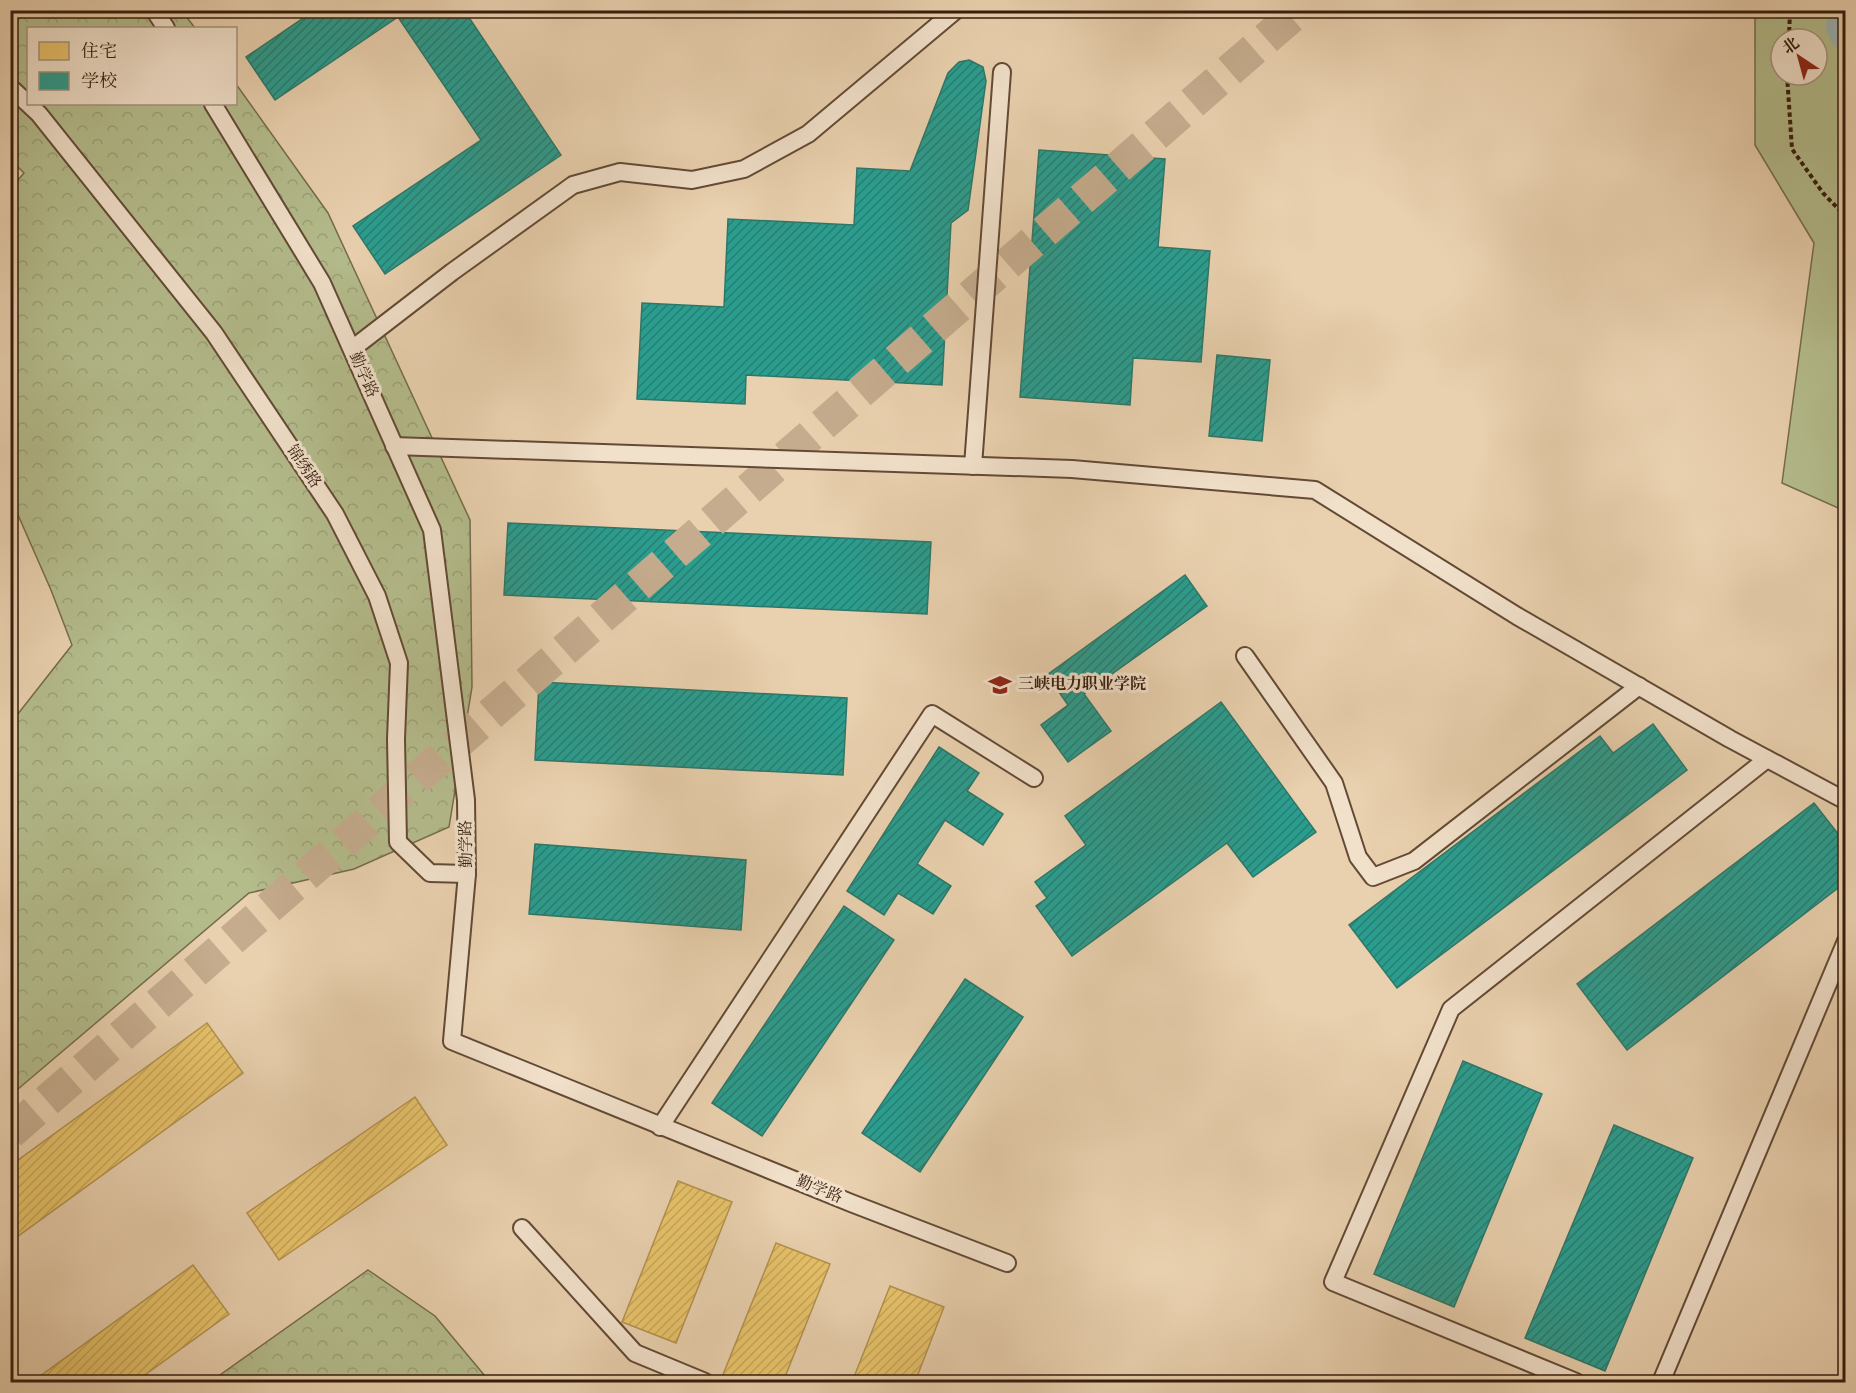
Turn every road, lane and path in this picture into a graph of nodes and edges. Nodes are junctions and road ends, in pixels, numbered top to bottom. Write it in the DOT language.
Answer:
graph roads {
  1 [pos="154,10"];
  2 [pos="956,10"];
  3 [pos="1790,10"];
  4 [pos="165,27"];
  5 [pos="1789,27"];
  6 [pos="1002,72"];
  7 [pos="10,87"];
  8 [pos="1788,87"];
  9 [pos="27,103"];
  10 [pos="29,105"];
  11 [pos="214,105"];
  12 [pos="1845,217"];
  13 [pos="352,349"];
  14 [pos="394,446"];
  15 [pos="973,466"];
  16 [pos="1245,656"];
  17 [pos="1639,686"];
  18 [pos="1767,759"];
  19 [pos="1034,778"];
  20 [pos="1845,801"];
  21 [pos="467,874"];
  22 [pos="1845,940"];
  23 [pos="660,1126"];
  24 [pos="522,1228"];
  25 [pos="1007,1263"];
  26 [pos="705,1383"];
  27 [pos="1576,1383"];
  28 [pos="1661,1383"];
  1 -- 4 [label="lane"];
  2 -- 13 [label="lane"];
  3 -- 5 [label="path"];
  6 -- 15 [label="lane"];
  7 -- 9 [label="lane, 锦绣路"];
  8 -- 12 [label="path"];
  10 -- 21 [label="lane, 锦绣路"];
  11 -- 13 [label="lane, 勤学路"];
  13 -- 14 [label="lane, 勤学路"];
  14 -- 15 [label="lane"];
  14 -- 21 [label="lane, 勤学路"];
  15 -- 17 [label="lane"];
  16 -- 17 [label="lane"];
  17 -- 18 [label="lane"];
  18 -- 20 [label="lane"];
  18 -- 27 [label="lane"];
  19 -- 23 [label="lane"];
  21 -- 23 [label="lane, 勤学路"];
  22 -- 28 [label="lane"];
  23 -- 25 [label="lane, 勤学路"];
  24 -- 26 [label="lane"];
}
